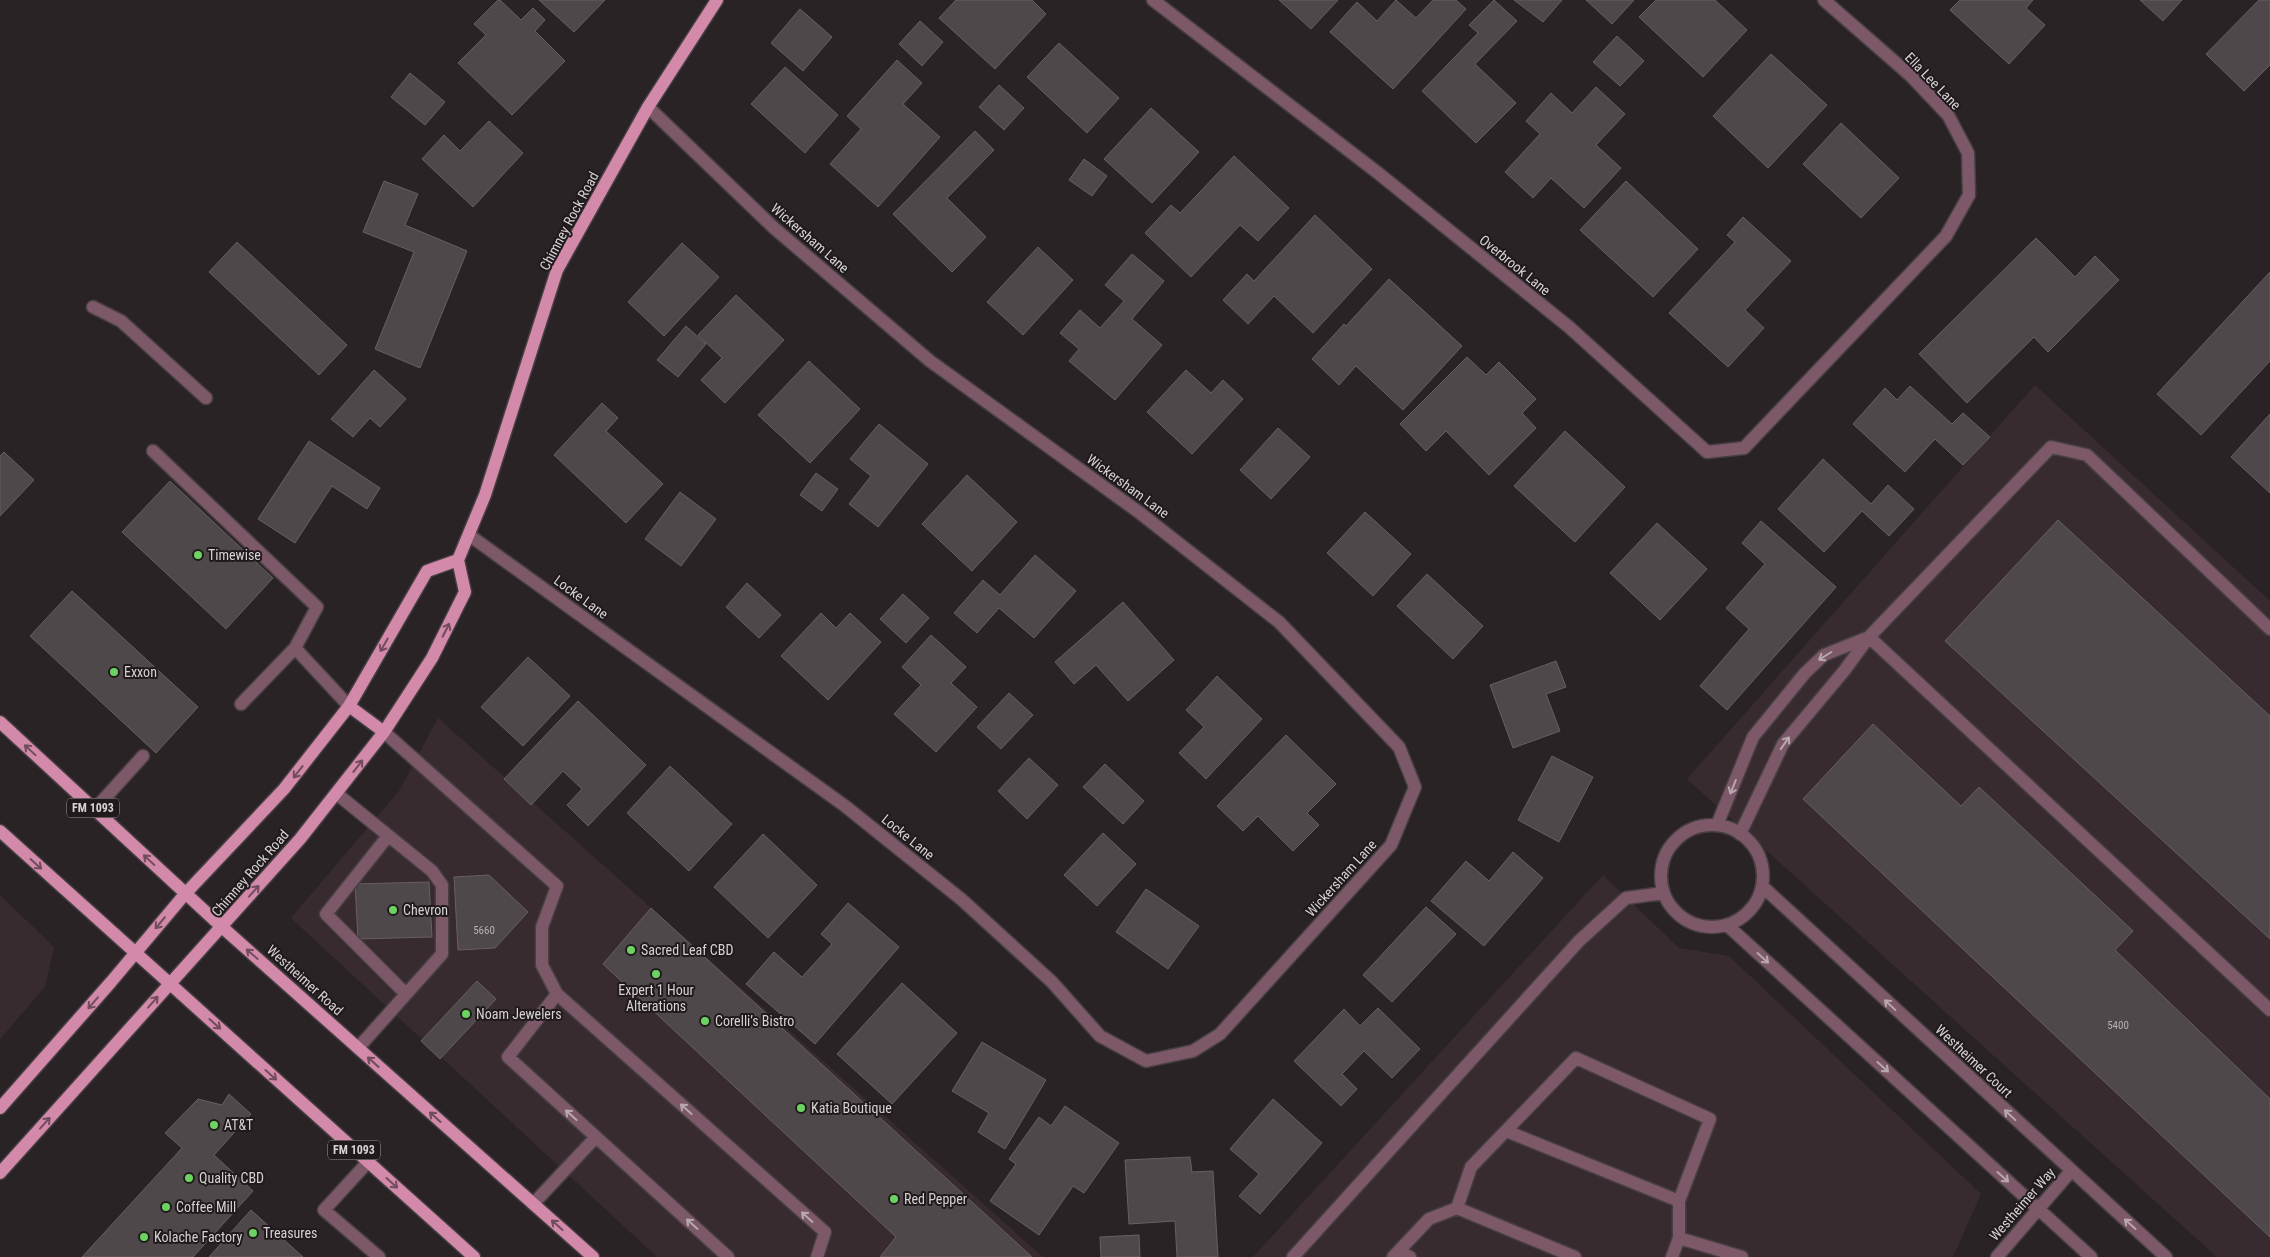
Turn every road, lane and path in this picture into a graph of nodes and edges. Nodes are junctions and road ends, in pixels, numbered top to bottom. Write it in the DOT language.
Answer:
graph roads {
  1 [pos="717,0"];
  2 [pos="1153,0"];
  3 [pos="1824,0"];
  4 [pos="648,108"];
  5 [pos="93,306"];
  6 [pos="1843,344"];
  7 [pos="206,398"];
  8 [pos="153,451"];
  9 [pos="469,535"];
  10 [pos="458,560"];
  11 [pos="2270,629"];
  12 [pos="1869,637"];
  13 [pos="295,648"];
  14 [pos="241,704"];
  15 [pos="349,706"];
  16 [pos="0,722"];
  17 [pos="384,732"];
  18 [pos="142,756"];
  19 [pos="337,794"];
  20 [pos="95,809"];
  21 [pos="1717,825"];
  22 [pos="0,831"];
  23 [pos="1740,834"];
  24 [pos="388,836"];
  25 [pos="1762,886"];
  26 [pos="1664,892"];
  27 [pos="185,894"];
  28 [pos="1727,925"];
  29 [pos="222,927"];
  30 [pos="1303,942"];
  31 [pos="136,952"];
  32 [pos="169,983"];
  33 [pos="406,994"];
  34 [pos="557,994"];
  35 [pos="2270,1010"];
  36 [pos="358,1048"];
  37 [pos="0,1108"];
  38 [pos="1506,1131"];
  39 [pos="596,1137"];
  40 [pos="368,1162"];
  41 [pos="2071,1171"];
  42 [pos="0,1173"];
  43 [pos="1679,1201"];
  44 [pos="533,1204"];
  45 [pos="1456,1208"];
  46 [pos="2038,1209"];
  47 [pos="1679,1238"];
  48 [pos="1401,1255"];
  49 [pos="1570,1256"];
  50 [pos="1737,1256"];
  51 [pos="379,1257"];
  52 [pos="474,1257"];
  53 [pos="593,1257"];
  54 [pos="728,1257"];
  55 [pos="817,1257"];
  56 [pos="1293,1257"];
  57 [pos="1672,1257"];
  58 [pos="1997,1257"];
  59 [pos="2091,1257"];
  60 [pos="2166,1257"];
  1 -- 4 [label="main road, Chimney Rock Road"];
  2 -- 6 [label="street, Overbrook Lane"];
  3 -- 6 [label="street, Ella Lee Lane"];
  4 -- 9 [label="main road, Chimney Rock Road"];
  4 -- 30 [label="street, Wickersham Lane"];
  5 -- 7 [label="street"];
  8 -- 13 [label="street"];
  9 -- 10 [label="main road, Chimney Rock Road"];
  9 -- 30 [label="street, Locke Lane"];
  10 -- 15 [label="main road, one-way"];
  17 -- 10 [label="main road, Chimney Rock Road, one-way"];
  11 -- 12 [label="street"];
  12 -- 21 [label="street, one-way"];
  23 -- 12 [label="street, one-way"];
  12 -- 35 [label="street"];
  13 -- 14 [label="street"];
  13 -- 15 [label="street"];
  15 -- 17 [label="main road"];
  15 -- 27 [label="main road, one-way"];
  20 -- 16 [label="main road, Westheimer Road / FM 1093, one-way"];
  19 -- 17 [label="main road, Chimney Rock Road, one-way"];
  17 -- 34 [label="street"];
  18 -- 20 [label="street"];
  19 -- 24 [label="street"];
  29 -- 19 [label="main road, Chimney Rock Road, one-way"];
  27 -- 20 [label="main road, Westheimer Road / FM 1093, one-way"];
  21 -- 23 [label="street"];
  21 -- 26 [label="street"];
  22 -- 31 [label="main road, FM 1093, one-way"];
  23 -- 25 [label="street"];
  24 -- 33 [label="street"];
  24 -- 33 [label="street"];
  25 -- 28 [label="street"];
  41 -- 25 [label="street, Westheimer Court, one-way"];
  26 -- 28 [label="street"];
  26 -- 56 [label="street"];
  27 -- 29 [label="main road, Westheimer Road / FM 1093"];
  27 -- 31 [label="main road, one-way"];
  28 -- 46 [label="street, one-way"];
  29 -- 32 [label="main road, Chimney Rock Road"];
  36 -- 29 [label="main road, Westheimer Road / FM 1093, one-way"];
  31 -- 32 [label="main road, FM 1093"];
  31 -- 37 [label="main road, one-way"];
  32 -- 40 [label="main road, FM 1093, one-way"];
  42 -- 32 [label="main road, Chimney Rock Road, one-way"];
  33 -- 36 [label="street"];
  39 -- 34 [label="street, one-way"];
  55 -- 34 [label="street, one-way"];
  44 -- 36 [label="main road, Westheimer Road / FM 1093, one-way"];
  38 -- 43 [label="street"];
  38 -- 43 [label="street"];
  38 -- 45 [label="street"];
  39 -- 44 [label="street"];
  54 -- 39 [label="street, one-way"];
  40 -- 51 [label="street"];
  40 -- 52 [label="main road, FM 1093, one-way"];
  41 -- 46 [label="street, Westheimer Way"];
  60 -- 41 [label="street, Westheimer Court, one-way"];
  43 -- 47 [label="street"];
  53 -- 44 [label="main road, Westheimer Road / FM 1093, one-way"];
  45 -- 48 [label="street"];
  45 -- 49 [label="street"];
  46 -- 58 [label="street, Westheimer Way"];
  46 -- 59 [label="street"];
  47 -- 50 [label="street"];
  47 -- 57 [label="street"];
}
